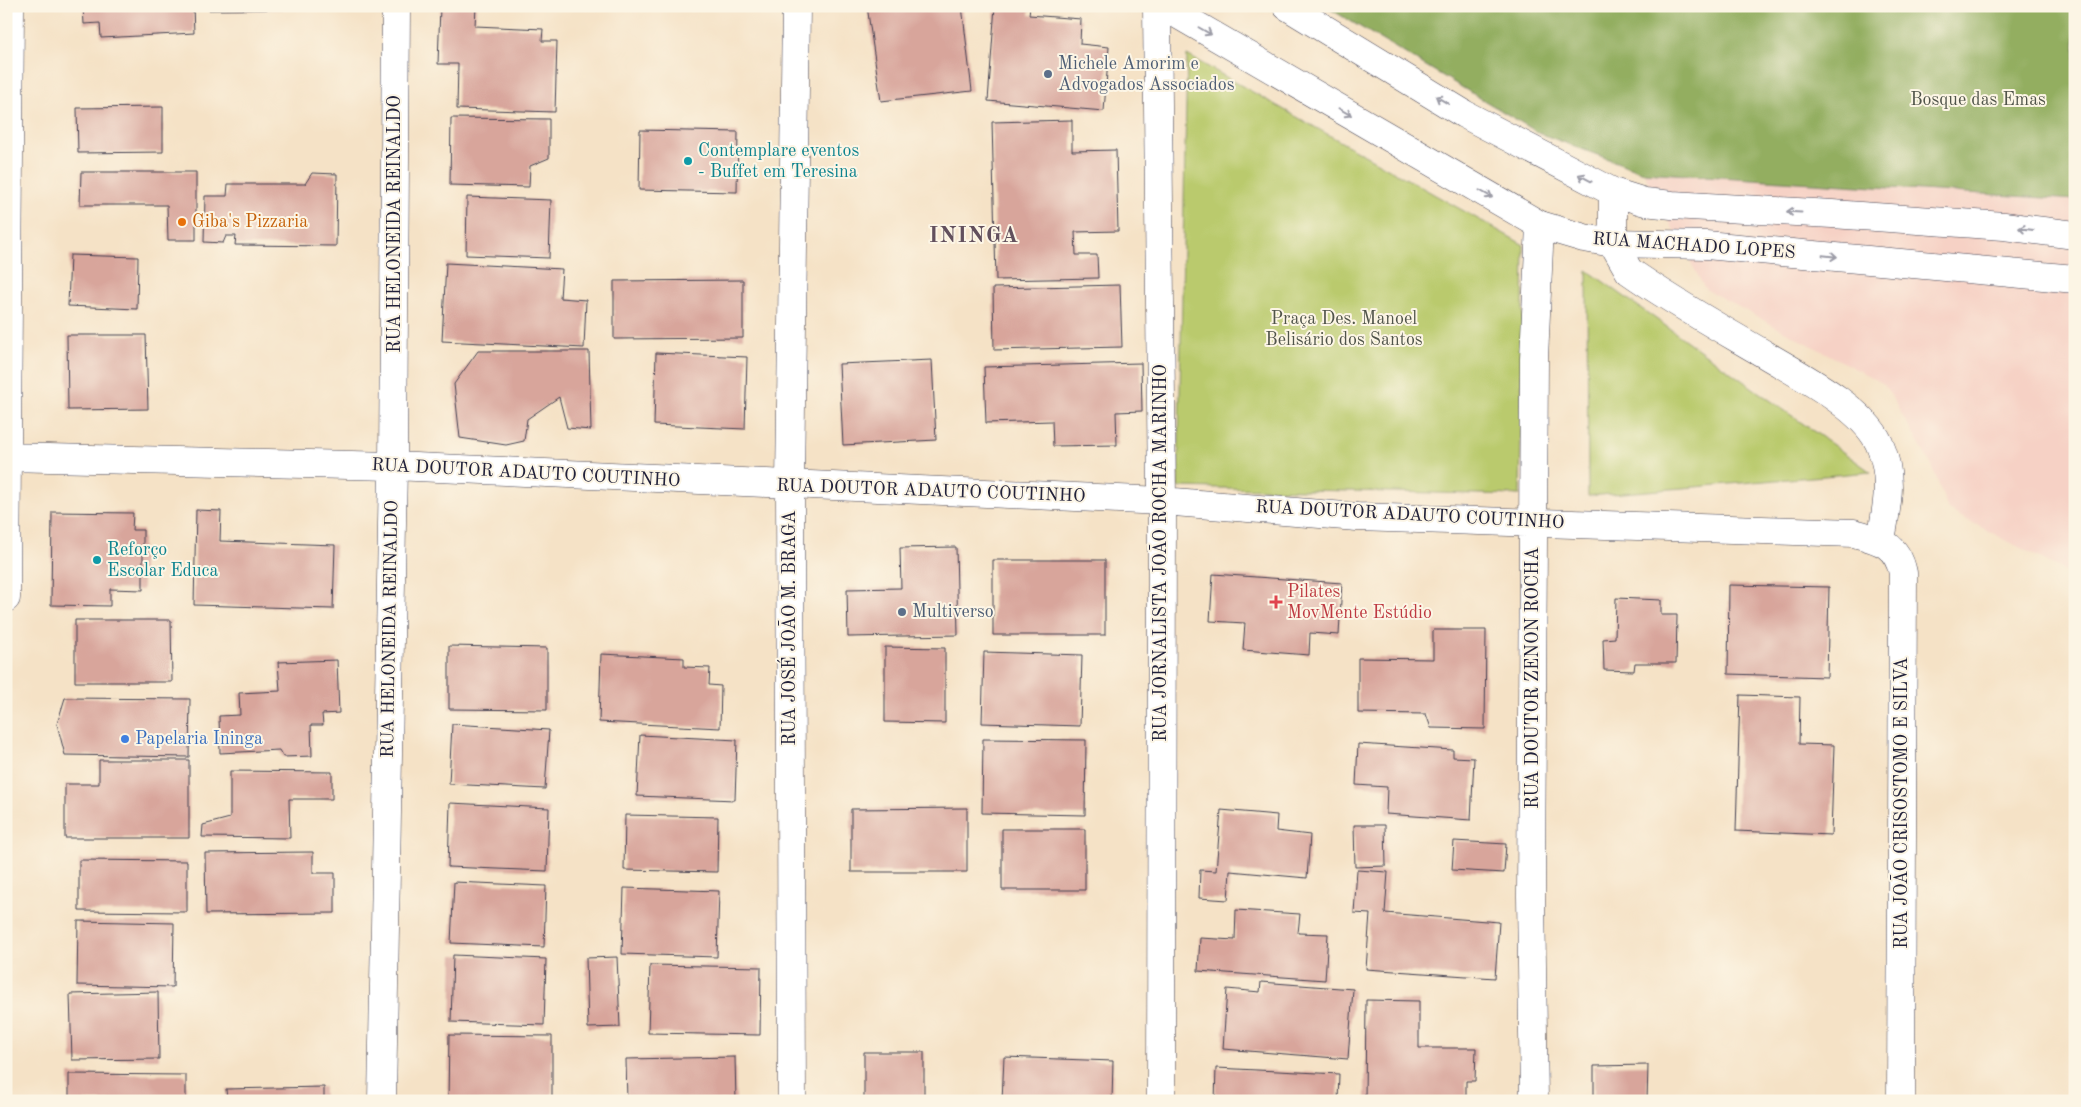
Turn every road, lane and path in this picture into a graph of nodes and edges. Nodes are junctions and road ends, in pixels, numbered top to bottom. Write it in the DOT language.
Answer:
graph roads {
  1 [pos="10,6"];
  2 [pos="396,6"];
  3 [pos="796,6"];
  4 [pos="1157,6"];
  5 [pos="1163,6"];
  6 [pos="1287,6"];
  7 [pos="1613,192"];
  8 [pos="1540,225"];
  9 [pos="2075,235"];
  10 [pos="1613,243"];
  11 [pos="2075,279"];
  12 [pos="7,457"];
  13 [pos="393,466"];
  14 [pos="790,485"];
  15 [pos="1162,501"];
  16 [pos="1534,521"];
  17 [pos="1880,540"];
  18 [pos="6,598"];
  19 [pos="382,1101"];
  20 [pos="792,1101"];
  21 [pos="1161,1101"];
  22 [pos="1534,1101"];
  23 [pos="1901,1101"];
  1 -- 12 [label="street"];
  2 -- 13 [label="street, RUA HELONEIDA REINALDO"];
  3 -- 14 [label="street, RUA JOSÉ JOÃO M. BRAGA"];
  4 -- 15 [label="street, RUA JORNALISTA JOÃO ROCHA MARINHO"];
  5 -- 8 [label="street, RUA MACHADO LOPES, one-way"];
  7 -- 6 [label="street, one-way"];
  9 -- 7 [label="street, one-way"];
  7 -- 10 [label="street"];
  8 -- 10 [label="street, RUA MACHADO LOPES"];
  8 -- 16 [label="street, RUA DOUTOR ZENON ROCHA"];
  10 -- 11 [label="street, RUA MACHADO LOPES, one-way"];
  10 -- 17 [label="street"];
  12 -- 13 [label="street, RUA DOUTOR ADAUTO COUTINHO"];
  12 -- 18 [label="street"];
  13 -- 14 [label="street, RUA DOUTOR ADAUTO COUTINHO"];
  13 -- 19 [label="street, RUA HELONEIDA REINALDO"];
  14 -- 15 [label="street, RUA DOUTOR ADAUTO COUTINHO"];
  14 -- 20 [label="street, RUA JOSÉ JOÃO M. BRAGA"];
  15 -- 16 [label="street, RUA DOUTOR ADAUTO COUTINHO"];
  15 -- 21 [label="street, RUA JORNALISTA JOÃO ROCHA MARINHO"];
  16 -- 17 [label="street, RUA DOUTOR ADAUTO COUTINHO"];
  16 -- 22 [label="street, RUA DOUTOR ZENON ROCHA"];
  17 -- 23 [label="street, RUA JOÃO CRISOSTOMO E SILVA"];
}
